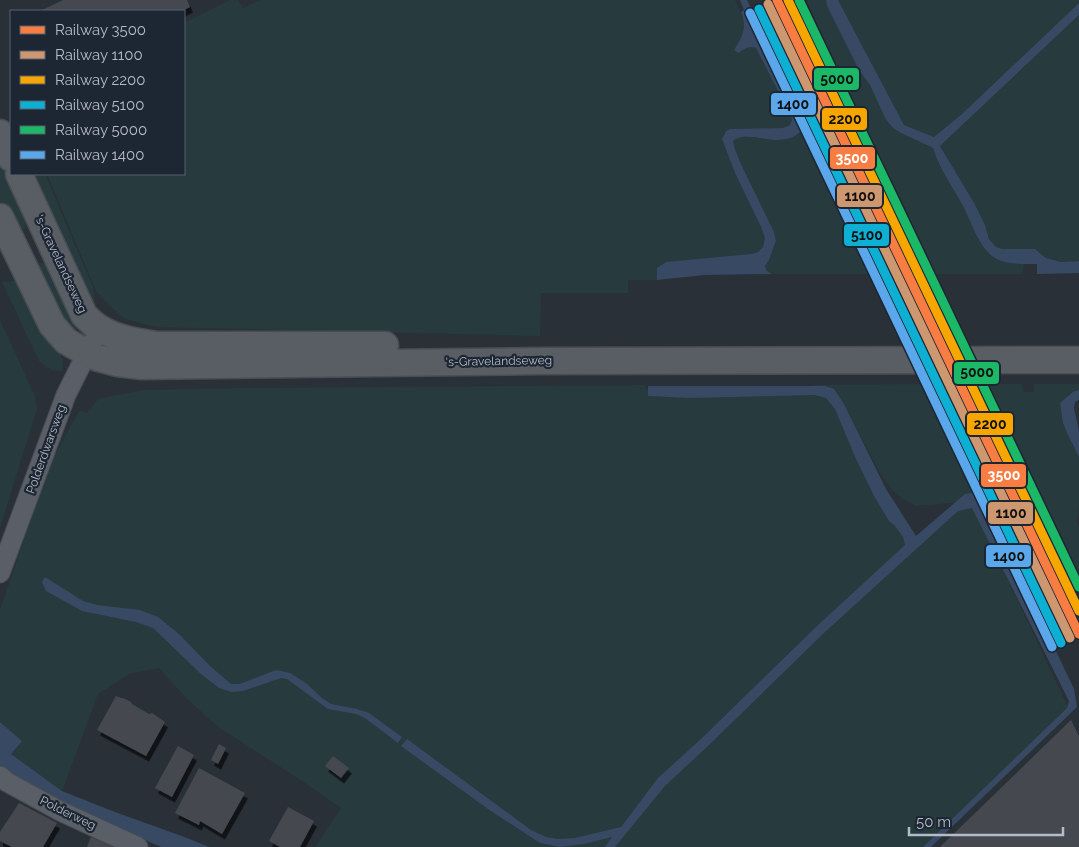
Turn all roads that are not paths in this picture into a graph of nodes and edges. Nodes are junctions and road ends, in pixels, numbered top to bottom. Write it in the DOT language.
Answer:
graph roads {
  1 [pos="0,133"];
  2 [pos="10,156"];
  3 [pos="19,175"];
  4 [pos="0,217"];
  5 [pos="99,328"];
  6 [pos="1079,342"];
  7 [pos="86,353"];
  8 [pos="1079,360"];
  9 [pos="0,573"];
  10 [pos="0,776"];
  11 [pos="138,847"];
  1 -- 2 [label="main road"];
  3 -- 5 [label="main road, 's-Gravelandseweg"];
  4 -- 7 [label="main road, 's-Gravelandseweg"];
  5 -- 6 [label="main road, 's-Gravelandseweg"];
  5 -- 7 [label="street, Polderdwarsweg"];
  7 -- 8 [label="main road, 's-Gravelandseweg"];
  7 -- 9 [label="street, Polderdwarsweg"];
  10 -- 11 [label="street, Polderweg"];
}
